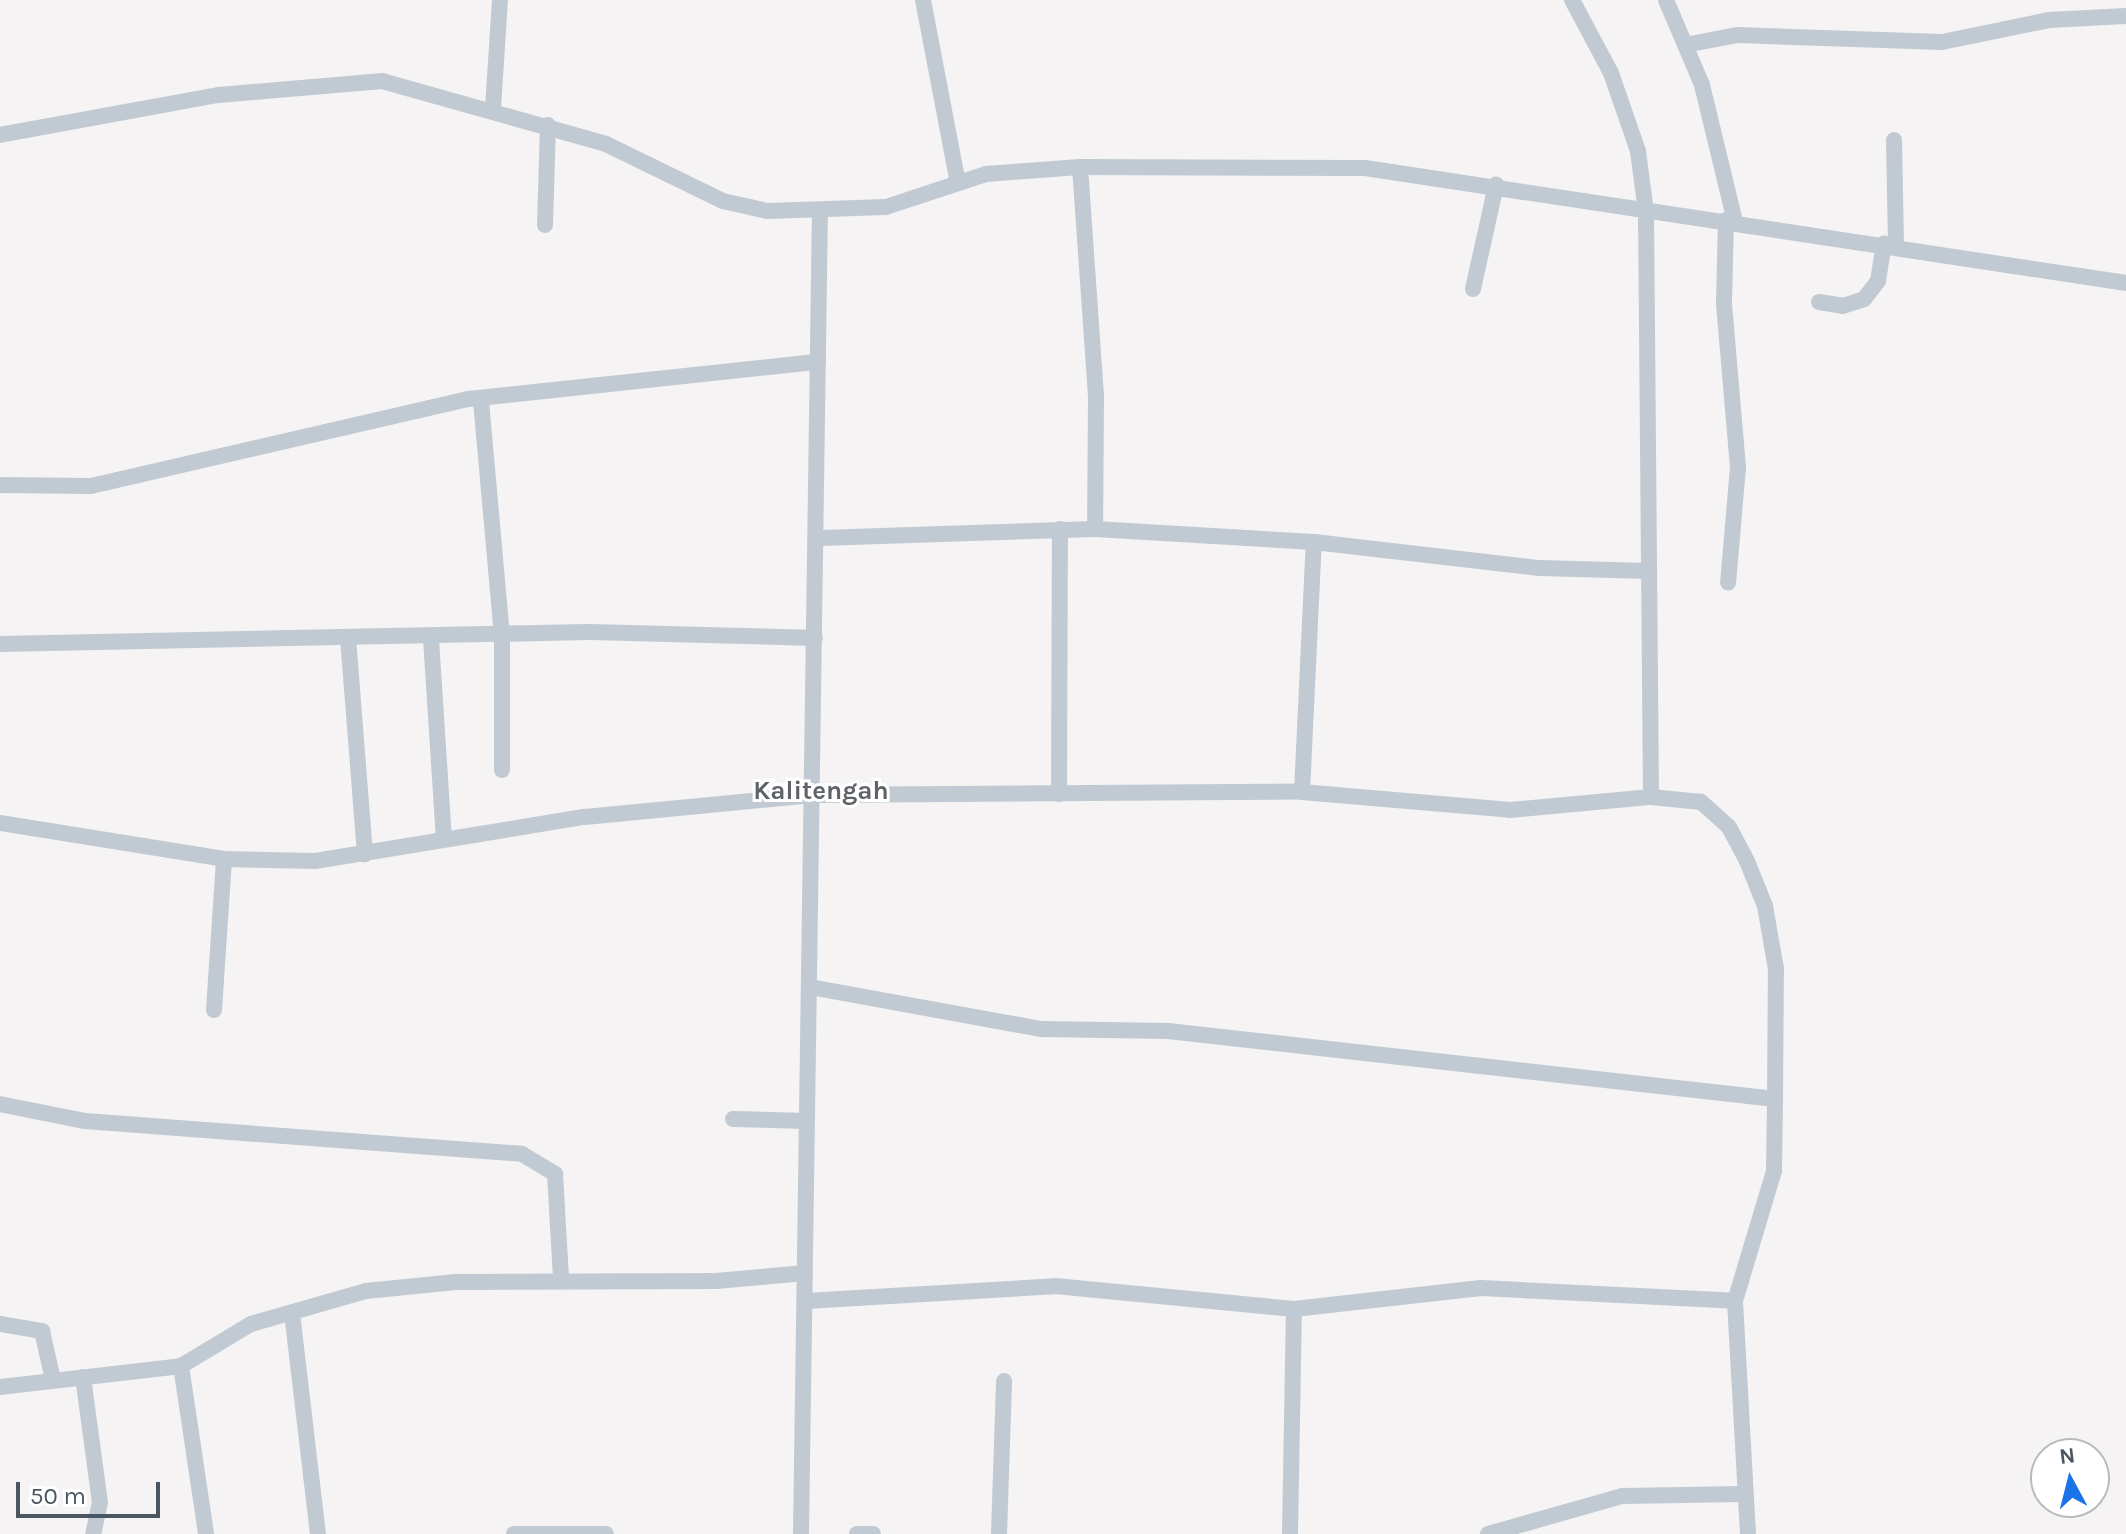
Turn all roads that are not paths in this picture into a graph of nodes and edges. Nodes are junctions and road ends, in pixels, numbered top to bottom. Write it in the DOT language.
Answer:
graph roads {
  1 [pos="500,0"];
  2 [pos="923,0"];
  3 [pos="1572,0"];
  4 [pos="1666,0"];
  5 [pos="2126,16"];
  6 [pos="1685,45"];
  7 [pos="493,108"];
  8 [pos="548,125"];
  9 [pos="0,135"];
  10 [pos="1894,140"];
  11 [pos="1080,167"];
  12 [pos="958,183"];
  13 [pos="1496,185"];
  14 [pos="1646,212"];
  15 [pos="820,213"];
  16 [pos="1731,220"];
  17 [pos="545,225"];
  18 [pos="1890,244"];
  19 [pos="2126,283"];
  20 [pos="1473,289"];
  21 [pos="1819,302"];
  22 [pos="818,362"];
  23 [pos="481,401"];
  24 [pos="0,485"];
  25 [pos="1060,529"];
  26 [pos="1095,529"];
  27 [pos="820,538"];
  28 [pos="1314,542"];
  29 [pos="1648,571"];
  30 [pos="1728,583"];
  31 [pos="502,635"];
  32 [pos="348,638"];
  33 [pos="815,638"];
  34 [pos="431,639"];
  35 [pos="0,644"];
  36 [pos="502,770"];
  37 [pos="1302,792"];
  38 [pos="1059,794"];
  39 [pos="815,795"];
  40 [pos="1651,797"];
  41 [pos="0,823"];
  42 [pos="444,840"];
  43 [pos="365,854"];
  44 [pos="224,859"];
  45 [pos="810,987"];
  46 [pos="214,1010"];
  47 [pos="1775,1099"];
  48 [pos="0,1104"];
  49 [pos="733,1119"];
  50 [pos="805,1121"];
  51 [pos="805,1273"];
  52 [pos="561,1279"];
  53 [pos="806,1301"];
  54 [pos="1735,1301"];
  55 [pos="1294,1309"];
  56 [pos="292,1313"];
  57 [pos="0,1324"];
  58 [pos="181,1366"];
  59 [pos="83,1377"];
  60 [pos="53,1380"];
  61 [pos="1004,1381"];
  62 [pos="0,1387"];
  63 [pos="1743,1494"];
  64 [pos="1545,1526"];
  65 [pos="93,1534"];
  66 [pos="206,1534"];
  67 [pos="318,1534"];
  68 [pos="514,1534"];
  69 [pos="606,1534"];
  70 [pos="801,1534"];
  71 [pos="857,1534"];
  72 [pos="873,1534"];
  73 [pos="999,1534"];
  74 [pos="1290,1534"];
  75 [pos="1488,1534"];
  76 [pos="1748,1534"];
  1 -- 7 [label="street"];
  2 -- 12 [label="street"];
  3 -- 14 [label="street"];
  4 -- 6 [label="street"];
  5 -- 6 [label="street"];
  6 -- 16 [label="street"];
  7 -- 8 [label="street"];
  7 -- 9 [label="street"];
  8 -- 15 [label="street"];
  8 -- 17 [label="street"];
  10 -- 18 [label="street"];
  11 -- 12 [label="street"];
  11 -- 13 [label="street"];
  11 -- 26 [label="street"];
  12 -- 15 [label="street"];
  13 -- 14 [label="street"];
  13 -- 20 [label="street"];
  14 -- 16 [label="street"];
  14 -- 29 [label="street"];
  15 -- 22 [label="street"];
  16 -- 18 [label="street"];
  16 -- 30 [label="street"];
  18 -- 19 [label="street"];
  18 -- 21 [label="street"];
  22 -- 23 [label="street"];
  22 -- 27 [label="street"];
  23 -- 24 [label="street"];
  23 -- 31 [label="street"];
  25 -- 26 [label="street"];
  25 -- 27 [label="street"];
  25 -- 38 [label="street"];
  26 -- 28 [label="street"];
  27 -- 33 [label="street"];
  28 -- 29 [label="street"];
  28 -- 37 [label="street"];
  29 -- 40 [label="street"];
  31 -- 33 [label="street"];
  31 -- 34 [label="street"];
  31 -- 36 [label="street"];
  32 -- 34 [label="street"];
  32 -- 35 [label="street"];
  32 -- 43 [label="street"];
  33 -- 39 [label="street"];
  34 -- 42 [label="street"];
  37 -- 38 [label="street"];
  37 -- 40 [label="street"];
  38 -- 39 [label="street"];
  39 -- 42 [label="street"];
  39 -- 45 [label="street"];
  40 -- 47 [label="street"];
  41 -- 44 [label="street"];
  42 -- 43 [label="street"];
  43 -- 44 [label="street"];
  44 -- 46 [label="street"];
  45 -- 47 [label="street"];
  45 -- 50 [label="street"];
  47 -- 54 [label="street"];
  48 -- 52 [label="street"];
  49 -- 50 [label="street"];
  50 -- 51 [label="street"];
  51 -- 52 [label="street"];
  51 -- 53 [label="street"];
  52 -- 56 [label="street"];
  53 -- 55 [label="street"];
  53 -- 70 [label="street"];
  54 -- 55 [label="street"];
  54 -- 63 [label="street"];
  55 -- 74 [label="street"];
  56 -- 58 [label="street"];
  56 -- 67 [label="street"];
  57 -- 60 [label="street"];
  58 -- 59 [label="street"];
  58 -- 66 [label="street"];
  59 -- 60 [label="street"];
  59 -- 65 [label="street"];
  60 -- 62 [label="street"];
  61 -- 73 [label="street"];
  63 -- 64 [label="street"];
  63 -- 76 [label="street"];
  64 -- 75 [label="street"];
  68 -- 69 [label="street"];
  71 -- 72 [label="street"];
}
